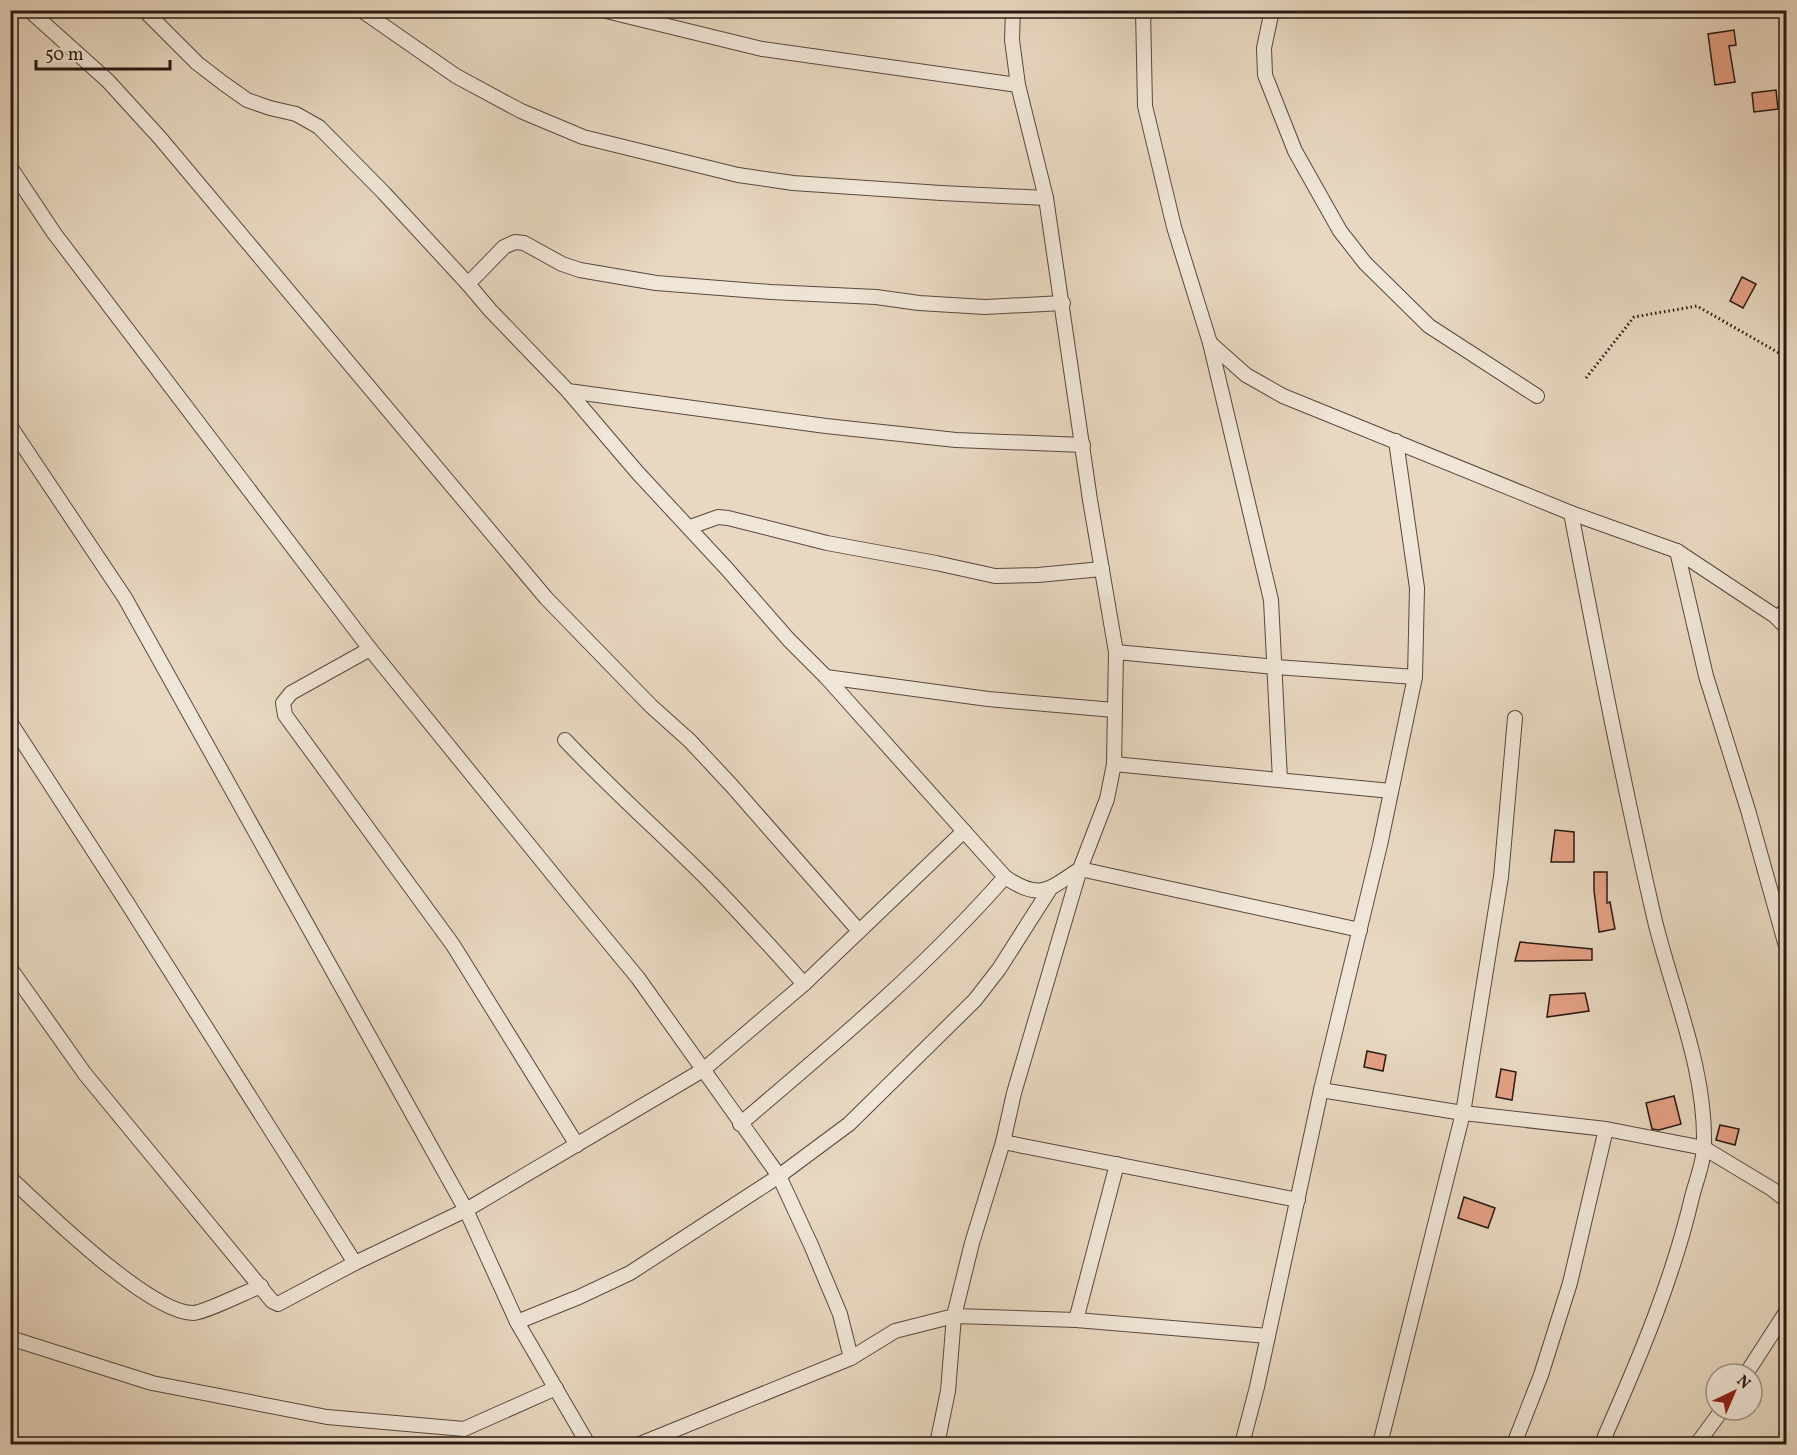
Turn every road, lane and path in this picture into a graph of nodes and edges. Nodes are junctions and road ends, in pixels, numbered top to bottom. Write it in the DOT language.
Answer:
graph roads {
  1 [pos="29,10"];
  2 [pos="144,10"];
  3 [pos="602,10"];
  4 [pos="1013,10"];
  5 [pos="1143,10"];
  6 [pos="1272,10"];
  7 [pos="366,12"];
  8 [pos="1018,85"];
  9 [pos="10,167"];
  10 [pos="1046,198"];
  11 [pos="468,284"];
  12 [pos="1063,303"];
  13 [pos="1210,343"];
  14 [pos="1786,357"];
  15 [pos="1586,378"];
  16 [pos="568,391"];
  17 [pos="1537,396"];
  18 [pos="10,426"];
  19 [pos="1396,441"];
  20 [pos="1083,445"];
  21 [pos="1571,513"];
  22 [pos="690,527"];
  23 [pos="1677,551"];
  24 [pos="1102,568"];
  25 [pos="1786,605"];
  26 [pos="1775,616"];
  27 [pos="1786,627"];
  28 [pos="370,649"];
  29 [pos="1116,652"];
  30 [pos="1276,667"];
  31 [pos="1415,676"];
  32 [pos="826,677"];
  33 [pos="1114,710"];
  34 [pos="1515,718"];
  35 [pos="10,722"];
  36 [pos="565,740"];
  37 [pos="1114,764"];
  38 [pos="1280,780"];
  39 [pos="1391,791"];
  40 [pos="964,831"];
  41 [pos="1080,869"];
  42 [pos="1005,877"];
  43 [pos="1050,889"];
  44 [pos="1360,930"];
  45 [pos="859,932"];
  46 [pos="1786,946"];
  47 [pos="10,968"];
  48 [pos="804,984"];
  49 [pos="703,1070"];
  50 [pos="1322,1090"];
  51 [pos="1463,1113"];
  52 [pos="740,1124"];
  53 [pos="1606,1129"];
  54 [pos="1003,1142"];
  55 [pos="577,1145"];
  56 [pos="1704,1148"];
  57 [pos="1117,1164"];
  58 [pos="779,1176"];
  59 [pos="10,1179"];
  60 [pos="1298,1200"];
  61 [pos="1786,1200"];
  62 [pos="466,1210"];
  63 [pos="355,1263"];
  64 [pos="261,1286"];
  65 [pos="1786,1312"];
  66 [pos="954,1316"];
  67 [pos="1076,1320"];
  68 [pos="517,1322"];
  69 [pos="1268,1336"];
  70 [pos="10,1338"];
  71 [pos="851,1358"];
  72 [pos="1754,1362"];
  73 [pos="556,1389"];
  74 [pos="1713,1422"];
  75 [pos="1605,1436"];
  76 [pos="588,1444"];
  77 [pos="640,1444"];
  78 [pos="937,1444"];
  79 [pos="1242,1444"];
  80 [pos="1380,1444"];
  81 [pos="1514,1444"];
  82 [pos="1697,1444"];
  1 -- 45 [label="street"];
  2 -- 11 [label="street"];
  3 -- 8 [label="street"];
  4 -- 8 [label="street"];
  5 -- 13 [label="street"];
  6 -- 17 [label="street"];
  7 -- 10 [label="street"];
  8 -- 10 [label="street"];
  9 -- 28 [label="street"];
  10 -- 12 [label="street"];
  11 -- 12 [label="street"];
  11 -- 16 [label="street"];
  12 -- 20 [label="street"];
  13 -- 19 [label="street"];
  13 -- 30 [label="street"];
  14 -- 15 [label="path"];
  16 -- 20 [label="street"];
  16 -- 22 [label="street"];
  18 -- 62 [label="street"];
  19 -- 21 [label="street"];
  19 -- 31 [label="street"];
  20 -- 24 [label="street"];
  21 -- 23 [label="street"];
  21 -- 56 [label="street"];
  22 -- 24 [label="street"];
  22 -- 32 [label="street"];
  23 -- 26 [label="street"];
  23 -- 46 [label="street"];
  24 -- 29 [label="street"];
  25 -- 26 [label="lane"];
  26 -- 27 [label="street"];
  28 -- 49 [label="street"];
  28 -- 55 [label="street"];
  29 -- 30 [label="street"];
  29 -- 33 [label="street"];
  30 -- 31 [label="street"];
  30 -- 38 [label="street"];
  31 -- 39 [label="street"];
  32 -- 33 [label="street"];
  32 -- 40 [label="street"];
  33 -- 37 [label="street"];
  34 -- 51 [label="street"];
  35 -- 63 [label="street"];
  36 -- 48 [label="street"];
  37 -- 38 [label="street"];
  37 -- 41 [label="street"];
  38 -- 39 [label="street"];
  39 -- 44 [label="street"];
  40 -- 42 [label="street"];
  40 -- 45 [label="street"];
  41 -- 43 [label="street"];
  41 -- 44 [label="street"];
  41 -- 54 [label="street"];
  42 -- 43 [label="street"];
  42 -- 52 [label="street"];
  43 -- 58 [label="street"];
  44 -- 50 [label="street"];
  45 -- 48 [label="street"];
  47 -- 64 [label="street"];
  48 -- 49 [label="street"];
  49 -- 52 [label="street"];
  49 -- 55 [label="street"];
  50 -- 51 [label="street"];
  50 -- 60 [label="street"];
  51 -- 53 [label="street"];
  51 -- 80 [label="street"];
  52 -- 58 [label="street"];
  53 -- 56 [label="street"];
  53 -- 81 [label="street"];
  54 -- 57 [label="street"];
  54 -- 66 [label="street"];
  55 -- 62 [label="street"];
  56 -- 61 [label="street"];
  56 -- 75 [label="street"];
  57 -- 60 [label="street"];
  57 -- 67 [label="street"];
  58 -- 68 [label="street"];
  58 -- 71 [label="street"];
  59 -- 64 [label="street"];
  60 -- 69 [label="street"];
  62 -- 63 [label="street"];
  62 -- 68 [label="street"];
  63 -- 64 [label="street"];
  65 -- 72 [label="street"];
  66 -- 67 [label="street"];
  66 -- 71 [label="street"];
  66 -- 78 [label="street"];
  67 -- 69 [label="street"];
  68 -- 73 [label="street"];
  69 -- 79 [label="street"];
  70 -- 73 [label="street"];
  71 -- 77 [label="street"];
  73 -- 76 [label="street"];
  74 -- 82 [label="street"];
}
